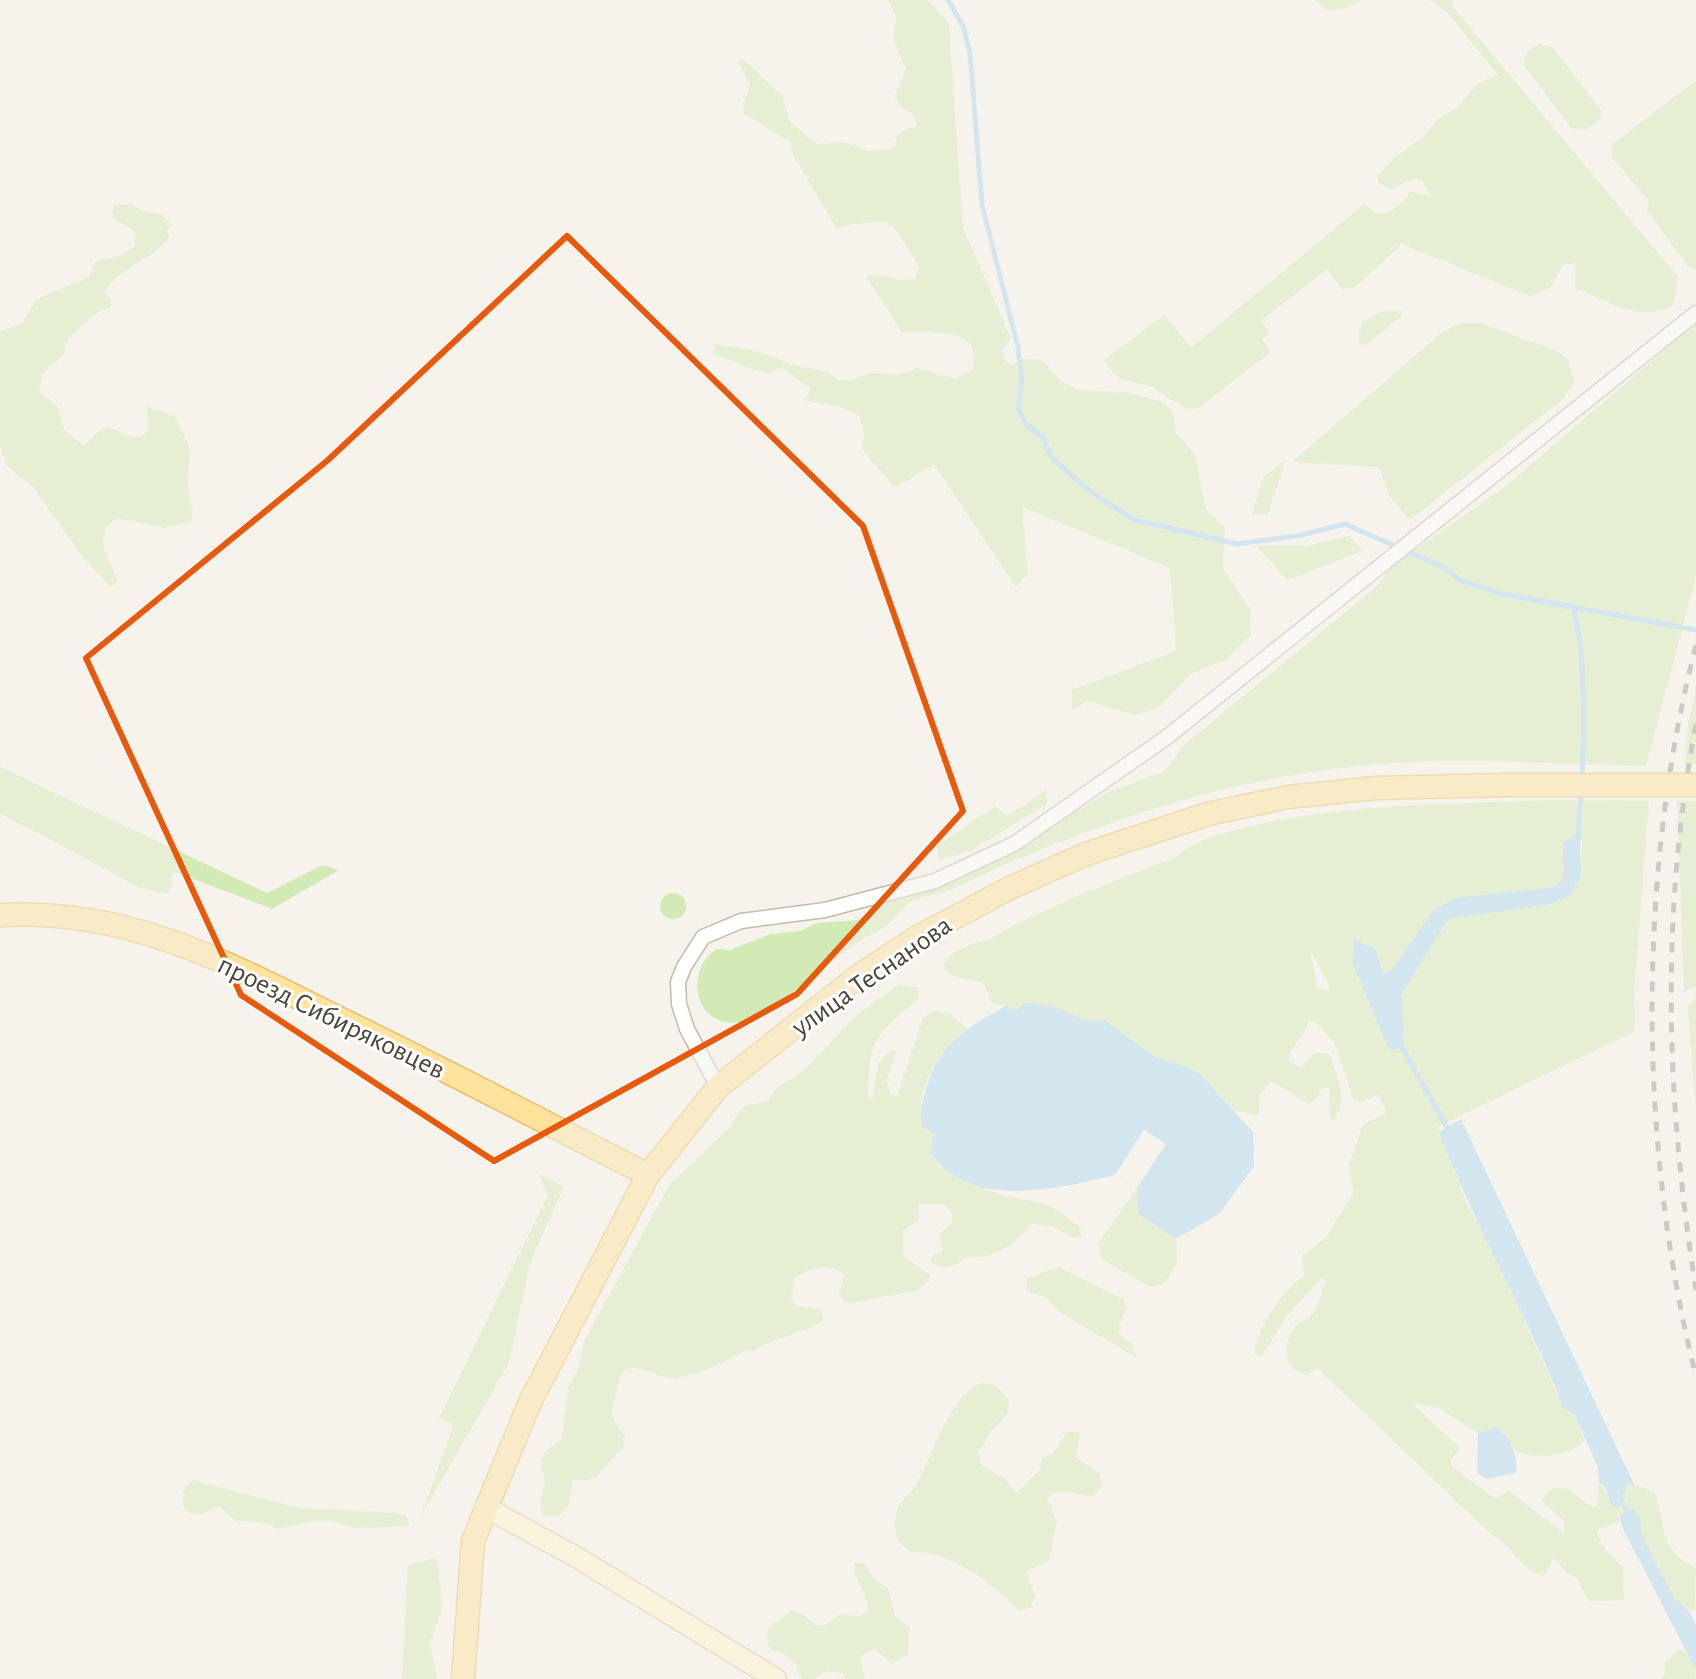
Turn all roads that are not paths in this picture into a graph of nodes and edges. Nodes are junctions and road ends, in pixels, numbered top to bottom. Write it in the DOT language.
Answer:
graph roads {
  1 [pos="1696,313"];
  2 [pos="1696,785"];
  3 [pos="0,915"];
  4 [pos="718,1087"];
  5 [pos="648,1175"];
  6 [pos="485,1507"];
  7 [pos="463,1679"];
  8 [pos="776,1679"];
  1 -- 4 [label="street"];
  2 -- 4 [label="main road, улица Теснанова, bridge"];
  3 -- 5 [label="main road, проезд Сибиряковцев"];
  4 -- 5 [label="main road, улица Теснанова"];
  5 -- 6 [label="main road, улица Теснанова"];
  6 -- 7 [label="main road, улица Теснанова"];
  6 -- 8 [label="street"];
}
